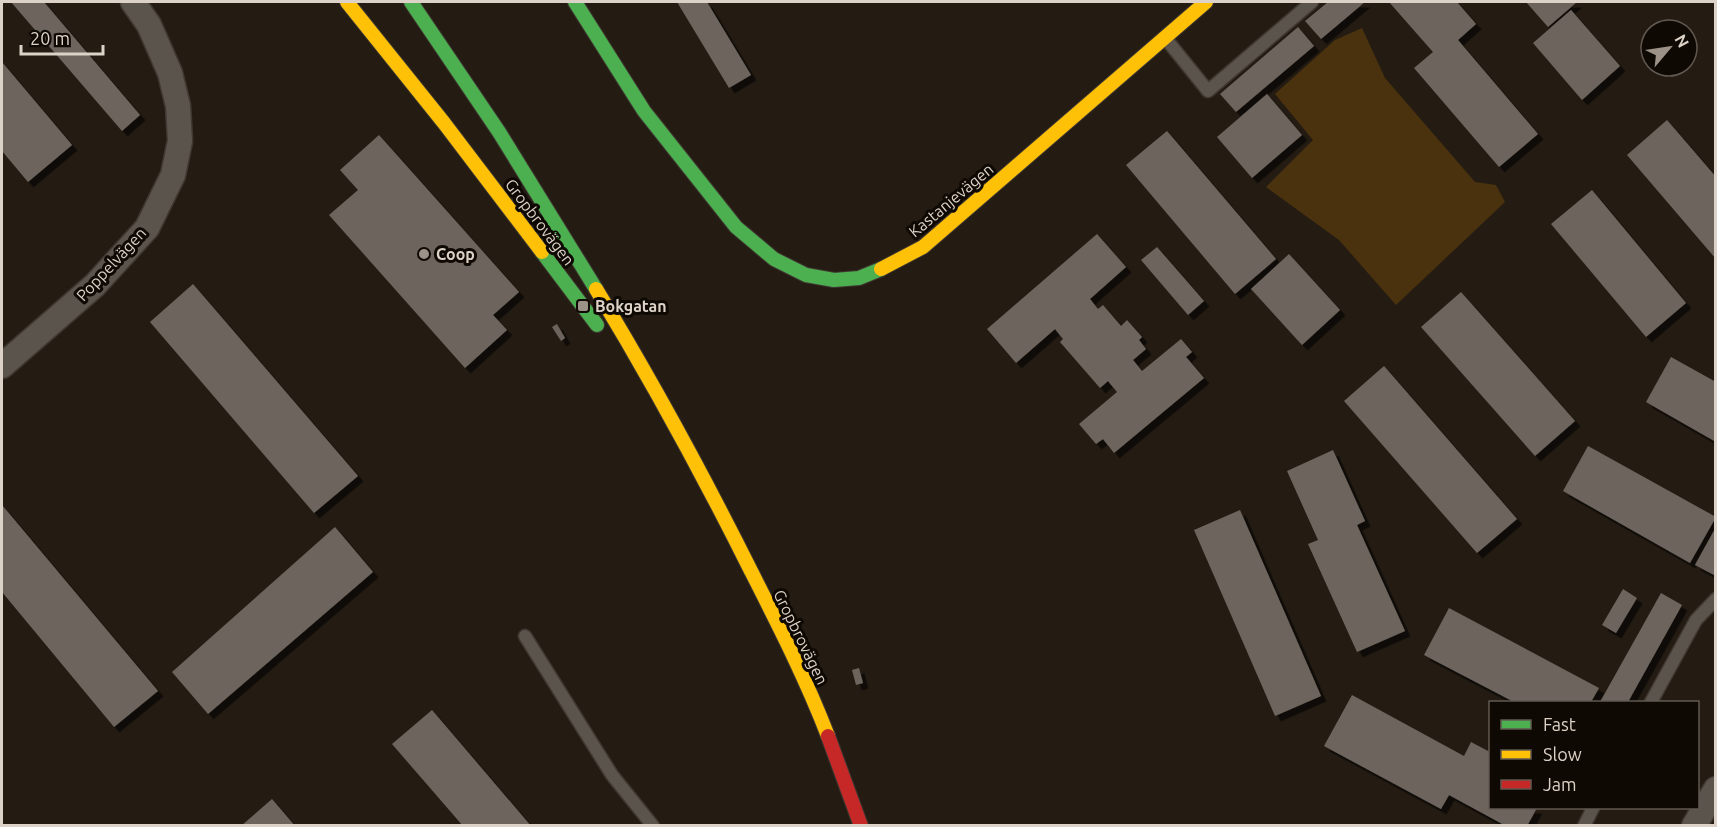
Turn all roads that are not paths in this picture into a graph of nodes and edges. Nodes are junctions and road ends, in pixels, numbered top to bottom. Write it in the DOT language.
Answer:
graph roads {
  1 [pos="133,2"];
  2 [pos="347,2"];
  3 [pos="411,2"];
  4 [pos="575,2"];
  5 [pos="1206,2"];
  6 [pos="1312,2"];
  7 [pos="1165,38"];
  8 [pos="603,334"];
  9 [pos="624,363"];
  10 [pos="2,366"];
  11 [pos="699,468"];
  12 [pos="1716,599"];
  13 [pos="525,636"];
  14 [pos="1652,701"];
  15 [pos="1716,789"];
  16 [pos="1592,809"];
  17 [pos="653,825"];
  18 [pos="861,825"];
  19 [pos="1584,825"];
  20 [pos="1694,825"];
  1 -- 10 [label="street, Poppelvägen"];
  2 -- 8 [label="street, Gropbrovägen"];
  3 -- 11 [label="street, Gropbrovägen"];
  4 -- 7 [label="street, Kastanjevägen"];
  5 -- 7 [label="street, Kastanjevägen"];
  6 -- 7 [label="lane"];
  9 -- 11 [label="street, Gropbrovägen"];
  11 -- 18 [label="street, Gropbrovägen"];
  12 -- 14 [label="lane"];
  13 -- 17 [label="lane"];
  15 -- 20 [label="street"];
  16 -- 19 [label="lane"];
}
